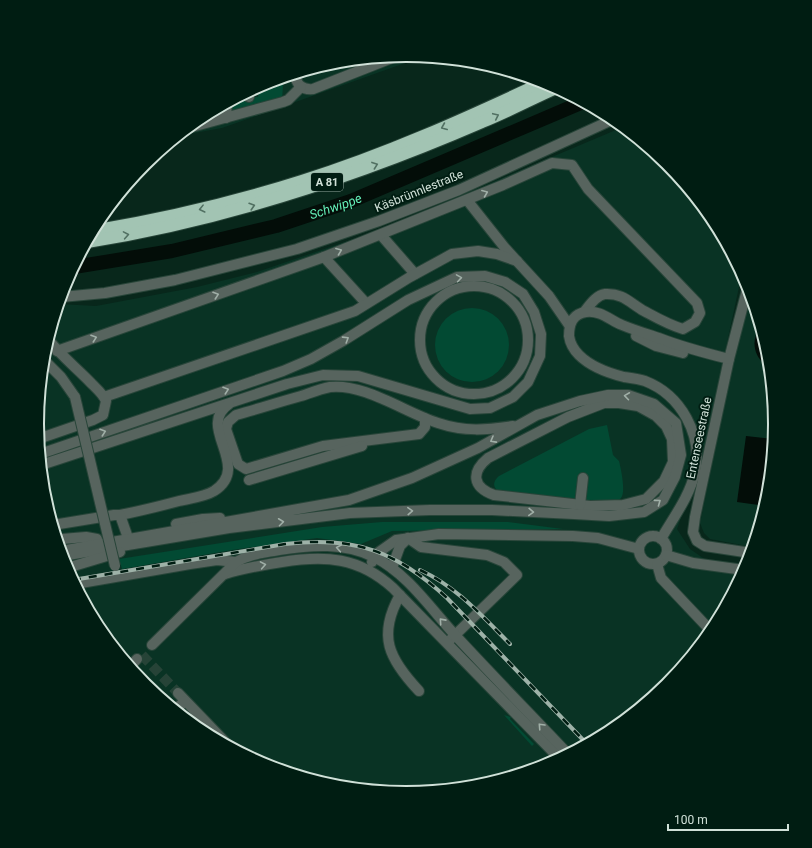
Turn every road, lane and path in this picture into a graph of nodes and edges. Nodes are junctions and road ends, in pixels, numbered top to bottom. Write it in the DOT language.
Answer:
graph roads {
  1 [pos="379,63"];
  2 [pos="297,79"];
  3 [pos="535,86"];
  4 [pos="301,87"];
  5 [pos="548,91"];
  6 [pos="227,109"];
  7 [pos="226,118"];
  8 [pos="606,123"];
  9 [pos="204,124"];
  10 [pos="467,200"];
  11 [pos="101,230"];
  12 [pos="380,235"];
  13 [pos="93,241"];
  14 [pos="324,257"];
  15 [pos="517,261"];
  16 [pos="416,274"];
  17 [pos="68,296"];
  18 [pos="378,296"];
  19 [pos="745,297"];
  20 [pos="364,301"];
  21 [pos="584,312"];
  22 [pos="569,325"];
  23 [pos="53,346"];
  24 [pos="57,351"];
  25 [pos="726,358"];
  26 [pos="49,366"];
  27 [pos="436,380"];
  28 [pos="102,395"];
  29 [pos="232,402"];
  30 [pos="450,404"];
  31 [pos="425,418"];
  32 [pos="519,426"];
  33 [pos="461,429"];
  34 [pos="419,434"];
  35 [pos="394,436"];
  36 [pos="45,437"];
  37 [pos="45,452"];
  38 [pos="46,463"];
  39 [pos="583,478"];
  40 [pos="249,480"];
  41 [pos="536,500"];
  42 [pos="580,505"];
  43 [pos="492,510"];
  44 [pos="271,514"];
  45 [pos="120,515"];
  46 [pos="58,524"];
  47 [pos="229,528"];
  48 [pos="127,535"];
  49 [pos="408,538"];
  50 [pos="661,539"];
  51 [pos="64,542"];
  52 [pos="640,549"];
  53 [pos="67,550"];
  54 [pos="744,552"];
  55 [pos="69,555"];
  56 [pos="666,555"];
  57 [pos="374,557"];
  58 [pos="236,562"];
  59 [pos="657,564"];
  60 [pos="73,566"];
  61 [pos="392,568"];
  62 [pos="737,569"];
  63 [pos="369,570"];
  64 [pos="225,574"];
  65 [pos="118,577"];
  66 [pos="81,583"];
  67 [pos="400,595"];
  68 [pos="706,626"];
  69 [pos="455,635"];
  70 [pos="446,643"];
  71 [pos="152,645"];
  72 [pos="419,691"];
  73 [pos="178,705"];
  74 [pos="215,732"];
  75 [pos="564,750"];
  76 [pos="555,754"];
  1 -- 4 [label="street"];
  2 -- 4 [label="street"];
  3 -- 11 [label="highway, A 81, one-way"];
  4 -- 7 [label="street"];
  13 -- 5 [label="highway, A 81, one-way"];
  6 -- 7 [label="street"];
  7 -- 9 [label="street"];
  8 -- 17 [label="street, Käsbrünnlestraße"];
  10 -- 12 [label="street"];
  10 -- 15 [label="street"];
  10 -- 21 [label="street, one-way"];
  14 -- 12 [label="street, one-way"];
  12 -- 16 [label="street"];
  14 -- 20 [label="street"];
  24 -- 14 [label="street, one-way"];
  15 -- 16 [label="street"];
  15 -- 22 [label="street"];
  16 -- 18 [label="street"];
  18 -- 20 [label="street"];
  18 -- 28 [label="street"];
  19 -- 25 [label="street, Entenseestraße"];
  20 -- 28 [label="street"];
  21 -- 22 [label="street"];
  21 -- 25 [label="street"];
  22 -- 50 [label="street"];
  23 -- 24 [label="street"];
  24 -- 28 [label="street"];
  25 -- 54 [label="street, Entenseestraße"];
  26 -- 65 [label="street, bridge"];
  27 -- 27 [label="street"];
  27 -- 30 [label="street"];
  28 -- 36 [label="street"];
  29 -- 30 [label="street"];
  29 -- 38 [label="street"];
  29 -- 45 [label="street"];
  37 -- 30 [label="street, one-way"];
  31 -- 33 [label="street"];
  31 -- 34 [label="street"];
  31 -- 35 [label="street"];
  32 -- 33 [label="street"];
  43 -- 32 [label="street, one-way"];
  32 -- 44 [label="street, one-way"];
  33 -- 34 [label="street"];
  34 -- 35 [label="street"];
  35 -- 40 [label="street"];
  39 -- 42 [label="street"];
  41 -- 42 [label="street"];
  41 -- 42 [label="street"];
  41 -- 43 [label="street"];
  47 -- 43 [label="street, one-way"];
  44 -- 48 [label="street"];
  44 -- 53 [label="street"];
  45 -- 46 [label="street"];
  45 -- 48 [label="street"];
  47 -- 55 [label="street"];
  47 -- 60 [label="street"];
  48 -- 51 [label="street"];
  49 -- 52 [label="street"];
  49 -- 57 [label="street"];
  49 -- 61 [label="street"];
  49 -- 69 [label="street"];
  50 -- 52 [label="street"];
  50 -- 56 [label="street"];
  52 -- 59 [label="street"];
  56 -- 59 [label="street"];
  56 -- 62 [label="street"];
  57 -- 58 [label="street, one-way"];
  57 -- 61 [label="street"];
  57 -- 63 [label="street"];
  58 -- 64 [label="street"];
  58 -- 65 [label="street"];
  59 -- 68 [label="street"];
  69 -- 61 [label="street, one-way"];
  64 -- 63 [label="street, one-way"];
  63 -- 67 [label="street"];
  64 -- 71 [label="street"];
  65 -- 66 [label="street"];
  67 -- 70 [label="street"];
  67 -- 72 [label="street"];
  69 -- 70 [label="street"];
  75 -- 69 [label="street, one-way"];
  70 -- 76 [label="street"];
  73 -- 74 [label="street"];
}
